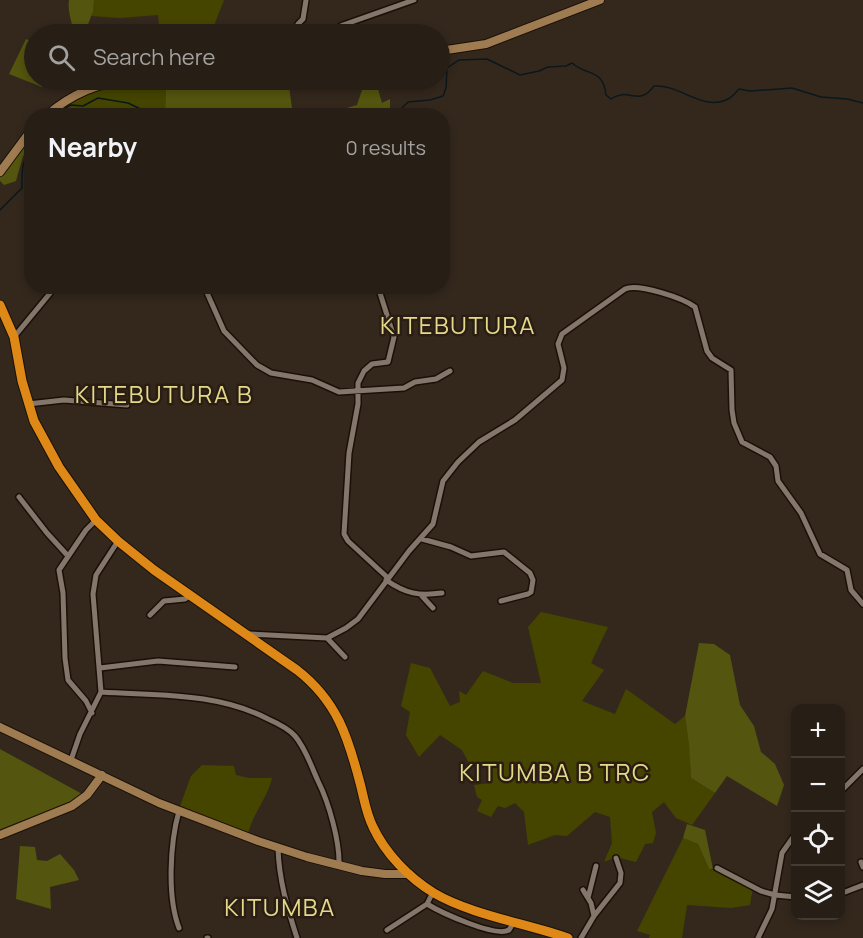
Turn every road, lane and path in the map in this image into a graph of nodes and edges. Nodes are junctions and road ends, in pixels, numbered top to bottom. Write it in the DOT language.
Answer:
graph roads {
  1 [pos="306,0"];
  2 [pos="414,0"];
  3 [pos="600,0"];
  4 [pos="298,24"];
  5 [pos="346,24"];
  6 [pos="450,49"];
  7 [pos="84,90"];
  8 [pos="58,108"];
  9 [pos="24,140"];
  10 [pos="0,172"];
  11 [pos="49,294"];
  12 [pos="209,294"];
  13 [pos="380,294"];
  14 [pos="0,305"];
  15 [pos="14,337"];
  16 [pos="450,371"];
  17 [pos="357,391"];
  18 [pos="28,404"];
  19 [pos="127,405"];
  20 [pos="19,497"];
  21 [pos="96,520"];
  22 [pos="422,539"];
  23 [pos="118,541"];
  24 [pos="68,556"];
  25 [pos="387,579"];
  26 [pos="442,592"];
  27 [pos="190,595"];
  28 [pos="421,596"];
  29 [pos="501,601"];
  30 [pos="863,604"];
  31 [pos="433,608"];
  32 [pos="150,615"];
  33 [pos="244,633"];
  34 [pos="327,638"];
  35 [pos="345,657"];
  36 [pos="234,667"];
  37 [pos="100,668"];
  38 [pos="101,692"];
  39 [pos="92,713"];
  40 [pos="0,727"];
  41 [pos="71,760"];
  42 [pos="863,768"];
  43 [pos="102,775"];
  44 [pos="845,787"];
  45 [pos="179,812"];
  46 [pos="0,835"];
  47 [pos="791,839"];
  48 [pos="278,848"];
  49 [pos="616,858"];
  50 [pos="339,866"];
  51 [pos="596,867"];
  52 [pos="717,868"];
  53 [pos="409,874"];
  54 [pos="863,885"];
  55 [pos="583,890"];
  56 [pos="433,892"];
  57 [pos="845,892"];
  58 [pos="775,896"];
  59 [pos="791,897"];
  60 [pos="588,898"];
  61 [pos="454,902"];
  62 [pos="427,904"];
  63 [pos="472,909"];
  64 [pos="446,914"];
  65 [pos="594,916"];
  66 [pos="514,921"];
  67 [pos="467,923"];
  68 [pos="179,928"];
  69 [pos="387,930"];
  70 [pos="563,937"];
  71 [pos="297,938"];
  72 [pos="580,938"];
  73 [pos="758,938"];
  1 -- 4 [label="street"];
  2 -- 5 [label="street"];
  3 -- 6 [label="street"];
  7 -- 8 [label="street"];
  9 -- 10 [label="street"];
  11 -- 15 [label="street"];
  12 -- 17 [label="street"];
  13 -- 17 [label="street"];
  14 -- 15 [label="highway"];
  15 -- 18 [label="highway"];
  16 -- 17 [label="street"];
  17 -- 25 [label="street"];
  18 -- 19 [label="street"];
  18 -- 21 [label="highway"];
  20 -- 24 [label="street"];
  21 -- 23 [label="highway"];
  21 -- 24 [label="street"];
  22 -- 25 [label="street"];
  22 -- 29 [label="street"];
  22 -- 30 [label="street"];
  23 -- 27 [label="highway"];
  23 -- 37 [label="street"];
  24 -- 39 [label="street"];
  25 -- 28 [label="street"];
  25 -- 34 [label="street"];
  26 -- 28 [label="street"];
  27 -- 32 [label="street"];
  27 -- 33 [label="highway"];
  28 -- 31 [label="street"];
  33 -- 34 [label="street"];
  33 -- 53 [label="highway"];
  34 -- 35 [label="street"];
  36 -- 37 [label="street"];
  37 -- 38 [label="street"];
  38 -- 39 [label="street"];
  38 -- 50 [label="street"];
  39 -- 41 [label="street"];
  40 -- 41 [label="street"];
  41 -- 43 [label="street"];
  42 -- 44 [label="street"];
  43 -- 45 [label="street"];
  43 -- 46 [label="street"];
  45 -- 48 [label="street"];
  45 -- 68 [label="street"];
  47 -- 58 [label="street"];
  48 -- 50 [label="street"];
  48 -- 71 [label="street"];
  49 -- 65 [label="street"];
  50 -- 53 [label="street"];
  51 -- 60 [label="street"];
  52 -- 58 [label="street"];
  53 -- 56 [label="highway"];
  54 -- 57 [label="street"];
  55 -- 60 [label="street"];
  56 -- 61 [label="highway"];
  56 -- 62 [label="street"];
  58 -- 59 [label="street"];
  58 -- 73 [label="street"];
  60 -- 65 [label="street"];
  61 -- 63 [label="highway"];
  61 -- 64 [label="street"];
  62 -- 64 [label="street"];
  62 -- 69 [label="street"];
  63 -- 66 [label="highway"];
  63 -- 67 [label="street"];
  64 -- 67 [label="street"];
  65 -- 72 [label="street"];
  66 -- 67 [label="street"];
  66 -- 70 [label="highway"];
}
